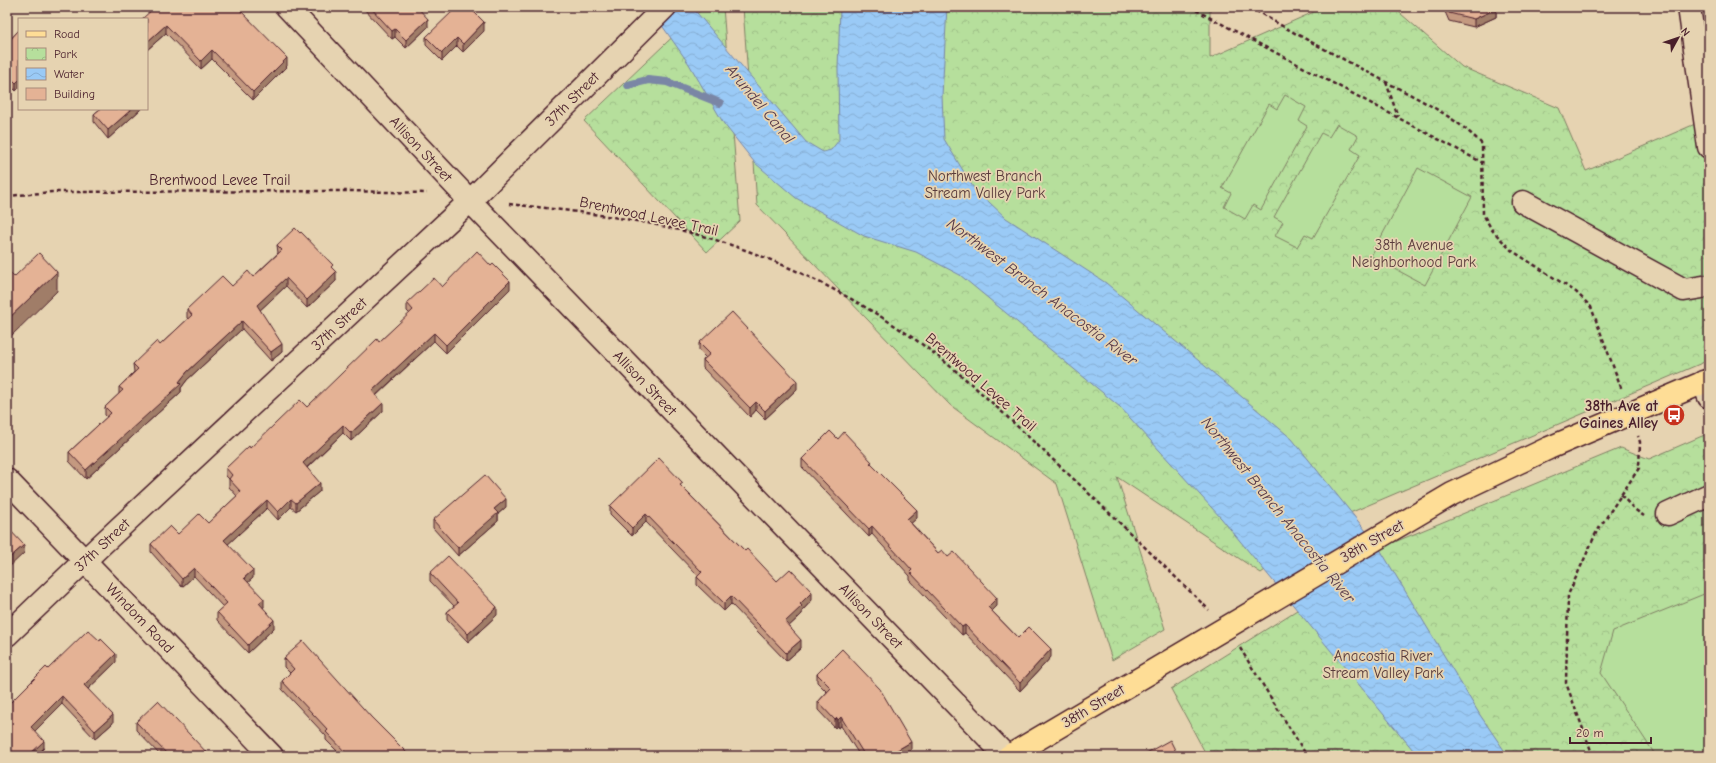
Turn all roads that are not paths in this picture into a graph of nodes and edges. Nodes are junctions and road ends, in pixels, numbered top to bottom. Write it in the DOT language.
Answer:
graph roads {
  1 [pos="287,7"];
  2 [pos="665,7"];
  3 [pos="1689,7"];
  4 [pos="1709,147"];
  5 [pos="470,201"];
  6 [pos="1523,202"];
  7 [pos="1709,286"];
  8 [pos="1707,387"];
  9 [pos="7,480"];
  10 [pos="1709,495"];
  11 [pos="1668,514"];
  12 [pos="85,560"];
  13 [pos="7,635"];
  14 [pos="272,756"];
  15 [pos="1008,756"];
  1 -- 5 [label="street, Allison Street"];
  2 -- 5 [label="street, 37th Street"];
  3 -- 4 [label="street"];
  5 -- 12 [label="street, 37th Street"];
  5 -- 15 [label="street, Allison Street"];
  6 -- 7 [label="street"];
  8 -- 15 [label="main road, 38th Street"];
  9 -- 12 [label="street, Windom Road"];
  10 -- 11 [label="street"];
  12 -- 13 [label="street, 37th Street"];
  12 -- 14 [label="street, Windom Road"];
}
